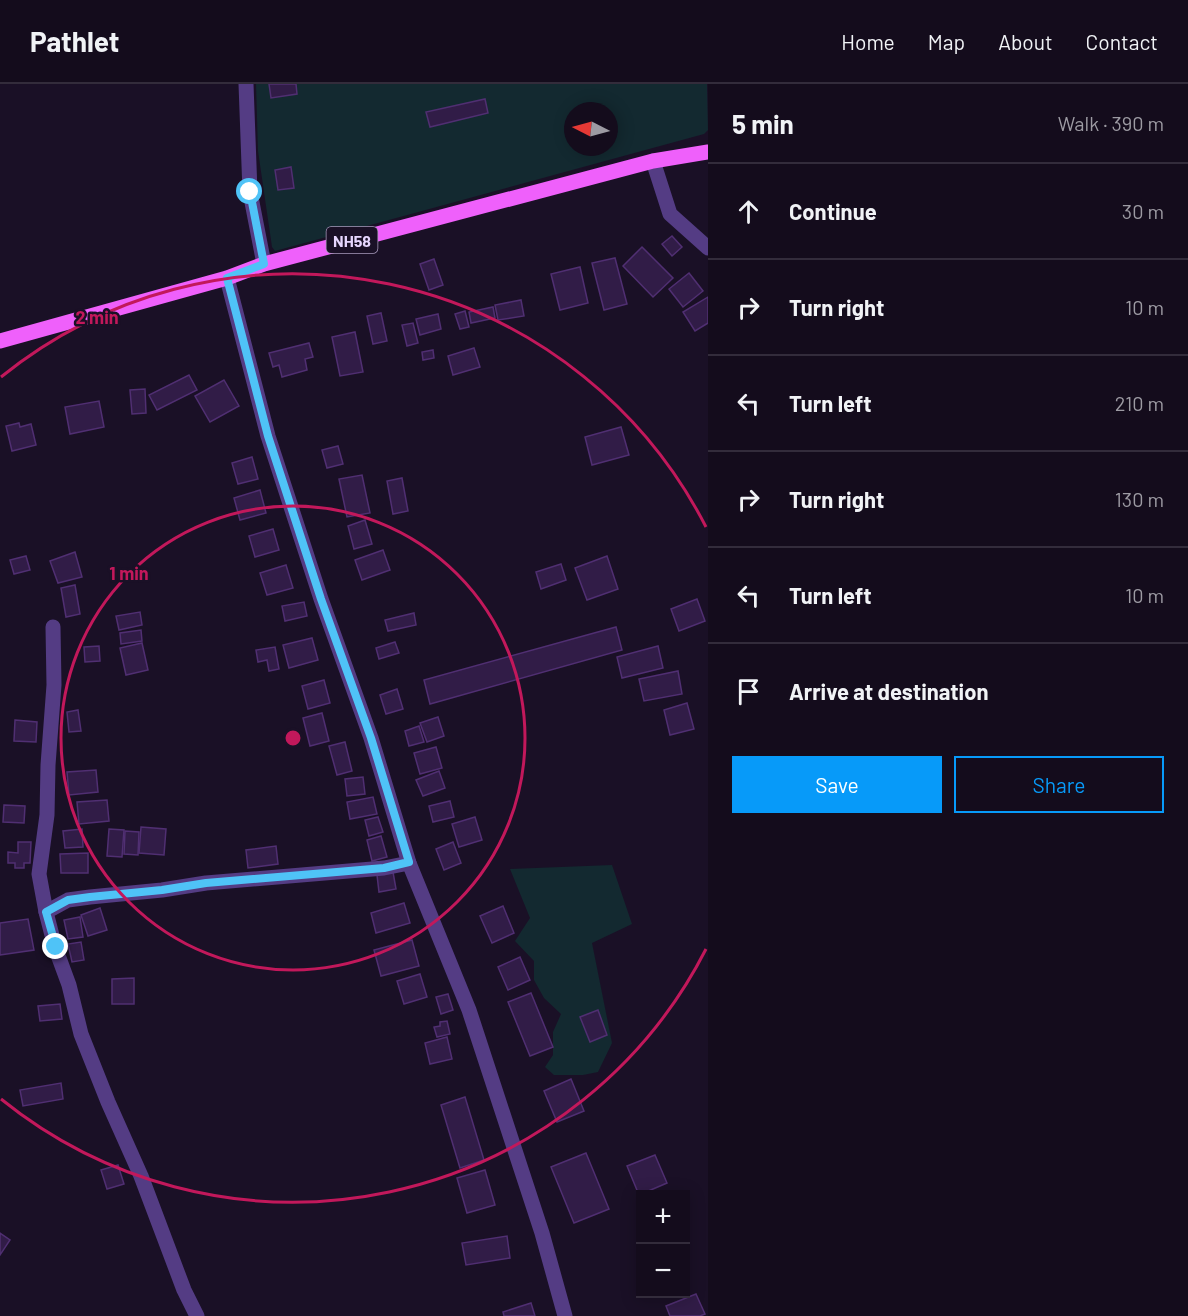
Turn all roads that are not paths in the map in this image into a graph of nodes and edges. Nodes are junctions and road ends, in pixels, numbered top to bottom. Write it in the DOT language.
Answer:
graph roads {
  1 [pos="246,84"];
  2 [pos="708,152"];
  3 [pos="653,161"];
  4 [pos="708,248"];
  5 [pos="264,264"];
  6 [pos="227,278"];
  7 [pos="0,341"];
  8 [pos="52,627"];
  9 [pos="409,862"];
  10 [pos="46,912"];
  11 [pos="197,1316"];
  12 [pos="565,1316"];
  1 -- 5 [label="street"];
  2 -- 3 [label="main road, NH58"];
  3 -- 4 [label="street"];
  3 -- 5 [label="main road, NH58"];
  5 -- 6 [label="main road, NH58"];
  6 -- 7 [label="main road, NH58"];
  6 -- 9 [label="street"];
  8 -- 10 [label="street"];
  9 -- 10 [label="street"];
  9 -- 12 [label="street"];
  10 -- 11 [label="street"];
}
